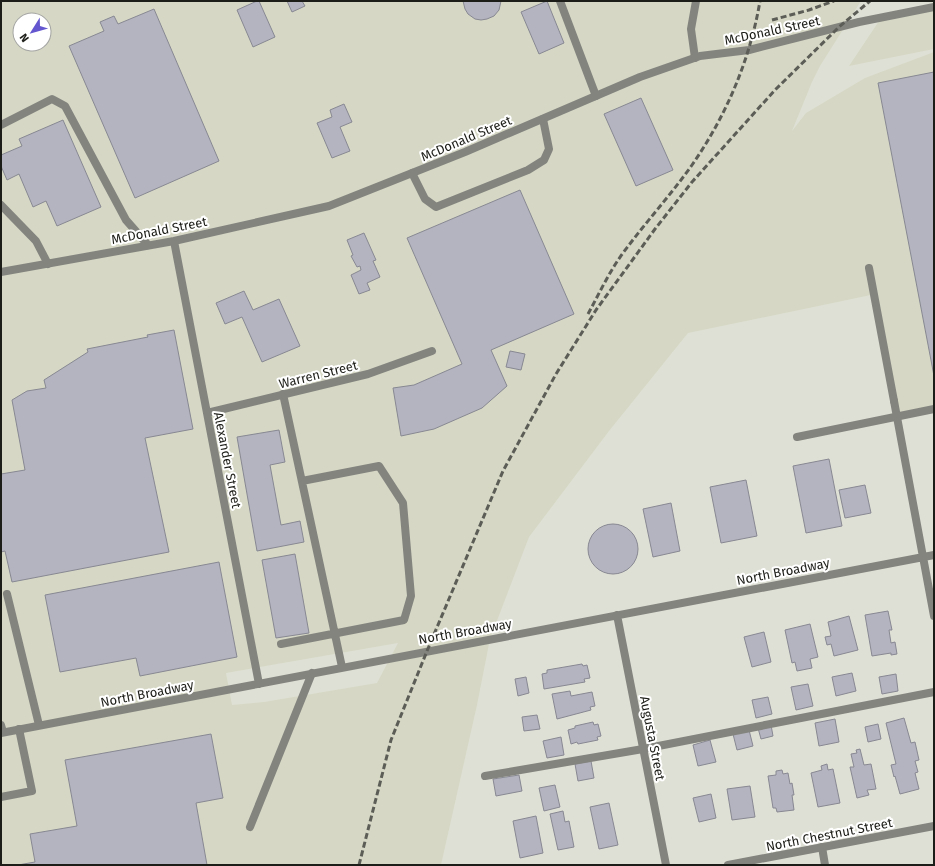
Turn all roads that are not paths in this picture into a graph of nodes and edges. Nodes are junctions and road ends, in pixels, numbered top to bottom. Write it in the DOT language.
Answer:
graph roads {
  1 [pos="560,1"];
  2 [pos="696,1"];
  3 [pos="934,7"];
  4 [pos="695,58"];
  5 [pos="596,96"];
  6 [pos="542,119"];
  7 [pos="1,125"];
  8 [pos="412,173"];
  9 [pos="1,205"];
  10 [pos="174,241"];
  11 [pos="148,245"];
  12 [pos="48,264"];
  13 [pos="869,268"];
  14 [pos="1,272"];
  15 [pos="432,351"];
  16 [pos="283,394"];
  17 [pos="934,409"];
  18 [pos="207,413"];
  19 [pos="897,417"];
  20 [pos="797,438"];
  21 [pos="302,481"];
  22 [pos="934,554"];
  23 [pos="923,557"];
  24 [pos="7,594"];
  25 [pos="618,615"];
  26 [pos="934,616"];
  27 [pos="335,634"];
  28 [pos="281,644"];
  29 [pos="342,667"];
  30 [pos="312,673"];
  31 [pos="259,684"];
  32 [pos="934,692"];
  33 [pos="39,725"];
  34 [pos="2,730"];
  35 [pos="19,730"];
  36 [pos="643,749"];
  37 [pos="485,776"];
  38 [pos="1,798"];
  39 [pos="934,826"];
  40 [pos="250,827"];
  41 [pos="822,847"];
  42 [pos="666,865"];
  43 [pos="728,865"];
  44 [pos="824,865"];
  1 -- 5 [label="street"];
  2 -- 4 [label="street"];
  3 -- 4 [label="street, McDonald Street"];
  4 -- 5 [label="street, McDonald Street"];
  5 -- 6 [label="street, McDonald Street"];
  6 -- 8 [label="street, McDonald Street"];
  6 -- 8 [label="street"];
  7 -- 11 [label="street"];
  8 -- 10 [label="street, McDonald Street"];
  9 -- 12 [label="street"];
  10 -- 11 [label="street, McDonald Street"];
  10 -- 18 [label="street, Alexander Street"];
  11 -- 12 [label="street, McDonald Street"];
  12 -- 14 [label="street, McDonald Street"];
  13 -- 19 [label="street"];
  15 -- 16 [label="street, Warren Street"];
  16 -- 18 [label="street, Warren Street"];
  16 -- 21 [label="street"];
  17 -- 19 [label="street"];
  18 -- 31 [label="street, Alexander Street"];
  19 -- 20 [label="street"];
  19 -- 23 [label="street"];
  21 -- 27 [label="street"];
  21 -- 27 [label="street"];
  22 -- 23 [label="street, North Broadway"];
  23 -- 25 [label="street, North Broadway"];
  23 -- 26 [label="street"];
  24 -- 33 [label="street"];
  25 -- 29 [label="street, North Broadway"];
  25 -- 36 [label="street, Augusta Street"];
  27 -- 28 [label="street"];
  27 -- 29 [label="street"];
  29 -- 30 [label="street, North Broadway"];
  30 -- 31 [label="street, North Broadway"];
  30 -- 40 [label="street"];
  31 -- 33 [label="street, North Broadway"];
  32 -- 36 [label="street"];
  33 -- 35 [label="street, North Broadway"];
  34 -- 35 [label="street, North Broadway"];
  35 -- 38 [label="street"];
  36 -- 37 [label="street"];
  36 -- 42 [label="street, Augusta Street"];
  39 -- 41 [label="street, North Chestnut Street"];
  41 -- 43 [label="street, North Chestnut Street"];
  41 -- 44 [label="street"];
}
